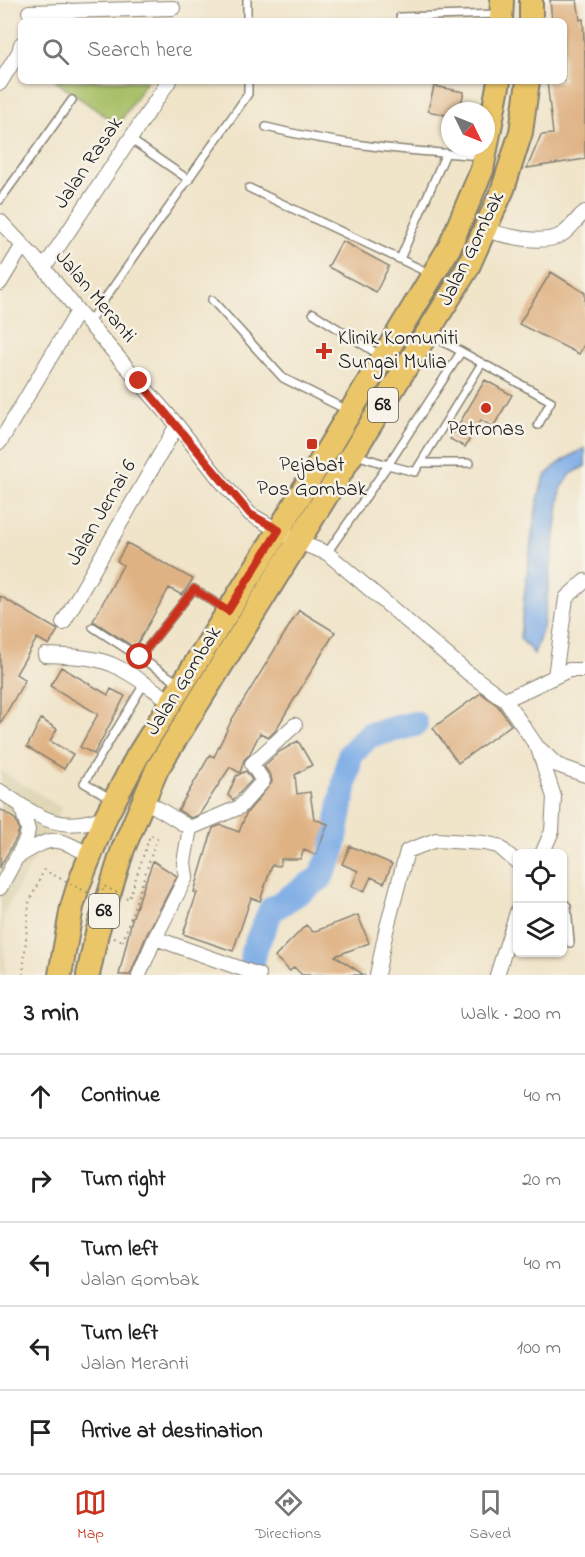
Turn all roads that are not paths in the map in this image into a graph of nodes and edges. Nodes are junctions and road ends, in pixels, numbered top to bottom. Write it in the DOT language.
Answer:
graph roads {
  1 [pos="247,0"];
  2 [pos="531,0"];
  3 [pos="173,10"];
  4 [pos="28,11"];
  5 [pos="502,12"];
  6 [pos="400,17"];
  7 [pos="247,18"];
  8 [pos="531,18"];
  9 [pos="18,54"];
  10 [pos="0,83"];
  11 [pos="167,84"];
  12 [pos="248,84"];
  13 [pos="497,84"];
  14 [pos="528,84"];
  15 [pos="72,100"];
  16 [pos="494,102"];
  17 [pos="266,127"];
  18 [pos="130,139"];
  19 [pos="441,153"];
  20 [pos="445,156"];
  21 [pos="485,156"];
  22 [pos="189,180"];
  23 [pos="249,188"];
  24 [pos="0,200"];
  25 [pos="585,212"];
  26 [pos="0,221"];
  27 [pos="484,230"];
  28 [pos="23,245"];
  29 [pos="400,259"];
  30 [pos="44,267"];
  31 [pos="432,275"];
  32 [pos="0,283"];
  33 [pos="212,300"];
  34 [pos="78,311"];
  35 [pos="313,314"];
  36 [pos="88,323"];
  37 [pos="427,333"];
  38 [pos="461,352"];
  39 [pos="383,357"];
  40 [pos="482,363"];
  41 [pos="350,412"];
  42 [pos="538,424"];
  43 [pos="177,425"];
  44 [pos="0,442"];
  45 [pos="353,454"];
  46 [pos="421,463"];
  47 [pos="470,463"];
  48 [pos="388,465"];
  49 [pos="279,530"];
  50 [pos="298,542"];
  51 [pos="327,553"];
  52 [pos="585,581"];
  53 [pos="228,611"];
  54 [pos="63,623"];
  55 [pos="93,627"];
  56 [pos="45,655"];
  57 [pos="140,657"];
  58 [pos="585,670"];
  59 [pos="555,676"];
  60 [pos="144,684"];
  61 [pos="177,694"];
  62 [pos="505,700"];
  63 [pos="295,725"];
  64 [pos="538,748"];
  65 [pos="157,769"];
  66 [pos="585,775"];
  67 [pos="0,791"];
  68 [pos="143,802"];
  69 [pos="21,805"];
  70 [pos="110,808"];
  71 [pos="190,828"];
  72 [pos="544,849"];
  73 [pos="90,855"];
  74 [pos="18,856"];
  75 [pos="513,859"];
  76 [pos="0,888"];
  77 [pos="564,903"];
  78 [pos="513,924"];
  79 [pos="155,938"];
  80 [pos="570,943"];
  81 [pos="60,975"];
  82 [pos="88,975"];
  83 [pos="139,975"];
  84 [pos="259,975"];
  85 [pos="376,975"];
  86 [pos="496,975"];
  1 -- 7 [label="lane"];
  2 -- 8 [label="main road"];
  3 -- 4 [label="street"];
  5 -- 6 [label="lane"];
  9 -- 10 [label="street"];
  11 -- 18 [label="street, Jalan Rasak"];
  12 -- 22 [label="lane"];
  13 -- 16 [label="main road, Jalan Gombak / 68"];
  14 -- 27 [label="main road, Jalan Gombak / 68"];
  15 -- 24 [label="lane"];
  17 -- 19 [label="lane"];
  18 -- 22 [label="lane"];
  18 -- 30 [label="street, Jalan Rasak"];
  20 -- 29 [label="lane"];
  21 -- 31 [label="main road, Jalan Gombak / 68"];
  22 -- 36 [label="lane"];
  23 -- 29 [label="lane"];
  25 -- 27 [label="street"];
  26 -- 28 [label="street, Jalan Meranti"];
  27 -- 37 [label="main road, Jalan Gombak / 68"];
  28 -- 30 [label="street, Jalan Meranti"];
  28 -- 32 [label="street"];
  29 -- 31 [label="lane"];
  30 -- 34 [label="street, Jalan Meranti"];
  31 -- 39 [label="main road, Jalan Gombak / 68"];
  33 -- 41 [label="lane"];
  34 -- 36 [label="street, Jalan Meranti"];
  34 -- 44 [label="street"];
  35 -- 39 [label="lane"];
  36 -- 43 [label="street, Jalan Meranti"];
  37 -- 38 [label="lane"];
  37 -- 45 [label="main road, Jalan Gombak / 68"];
  38 -- 40 [label="lane"];
  38 -- 48 [label="lane"];
  39 -- 41 [label="main road, Jalan Gombak / 68"];
  40 -- 42 [label="lane"];
  40 -- 46 [label="lane"];
  41 -- 49 [label="main road, Jalan Gombak / 68"];
  43 -- 49 [label="street, Jalan Meranti"];
  43 -- 54 [label="street, Jalan Jernai 6"];
  45 -- 48 [label="lane"];
  45 -- 50 [label="main road, Jalan Gombak / 68"];
  46 -- 47 [label="lane"];
  46 -- 48 [label="lane"];
  48 -- 51 [label="lane"];
  49 -- 50 [label="street, Jalan Meranti"];
  49 -- 53 [label="main road, Jalan Gombak / 68"];
  50 -- 51 [label="street, Jalan Meranti"];
  50 -- 65 [label="main road, Jalan Gombak / 68"];
  51 -- 62 [label="street, Jalan Meranti"];
  52 -- 59 [label="street"];
  53 -- 57 [label="lane"];
  53 -- 61 [label="main road, Jalan Gombak / 68"];
  55 -- 57 [label="lane"];
  56 -- 60 [label="street"];
  57 -- 61 [label="lane"];
  58 -- 59 [label="street"];
  59 -- 62 [label="street"];
  60 -- 61 [label="street"];
  60 -- 70 [label="lane"];
  61 -- 70 [label="main road, Jalan Gombak / 68"];
  62 -- 64 [label="street, Jalan Meranti"];
  63 -- 71 [label="street"];
  64 -- 66 [label="street"];
  64 -- 72 [label="street"];
  65 -- 68 [label="main road, Jalan Gombak / 68"];
  65 -- 73 [label="main road"];
  67 -- 69 [label="street"];
  68 -- 71 [label="street"];
  68 -- 82 [label="main road, Jalan Gombak / 68"];
  69 -- 70 [label="street"];
  69 -- 74 [label="street"];
  70 -- 73 [label="main road, Jalan Gombak / 68"];
  71 -- 79 [label="street"];
  73 -- 74 [label="street"];
  73 -- 81 [label="main road, Jalan Gombak / 68"];
  74 -- 76 [label="street"];
  75 -- 85 [label="street"];
  77 -- 80 [label="lane"];
  78 -- 86 [label="street"];
  79 -- 83 [label="street"];
  79 -- 84 [label="street"];
}
